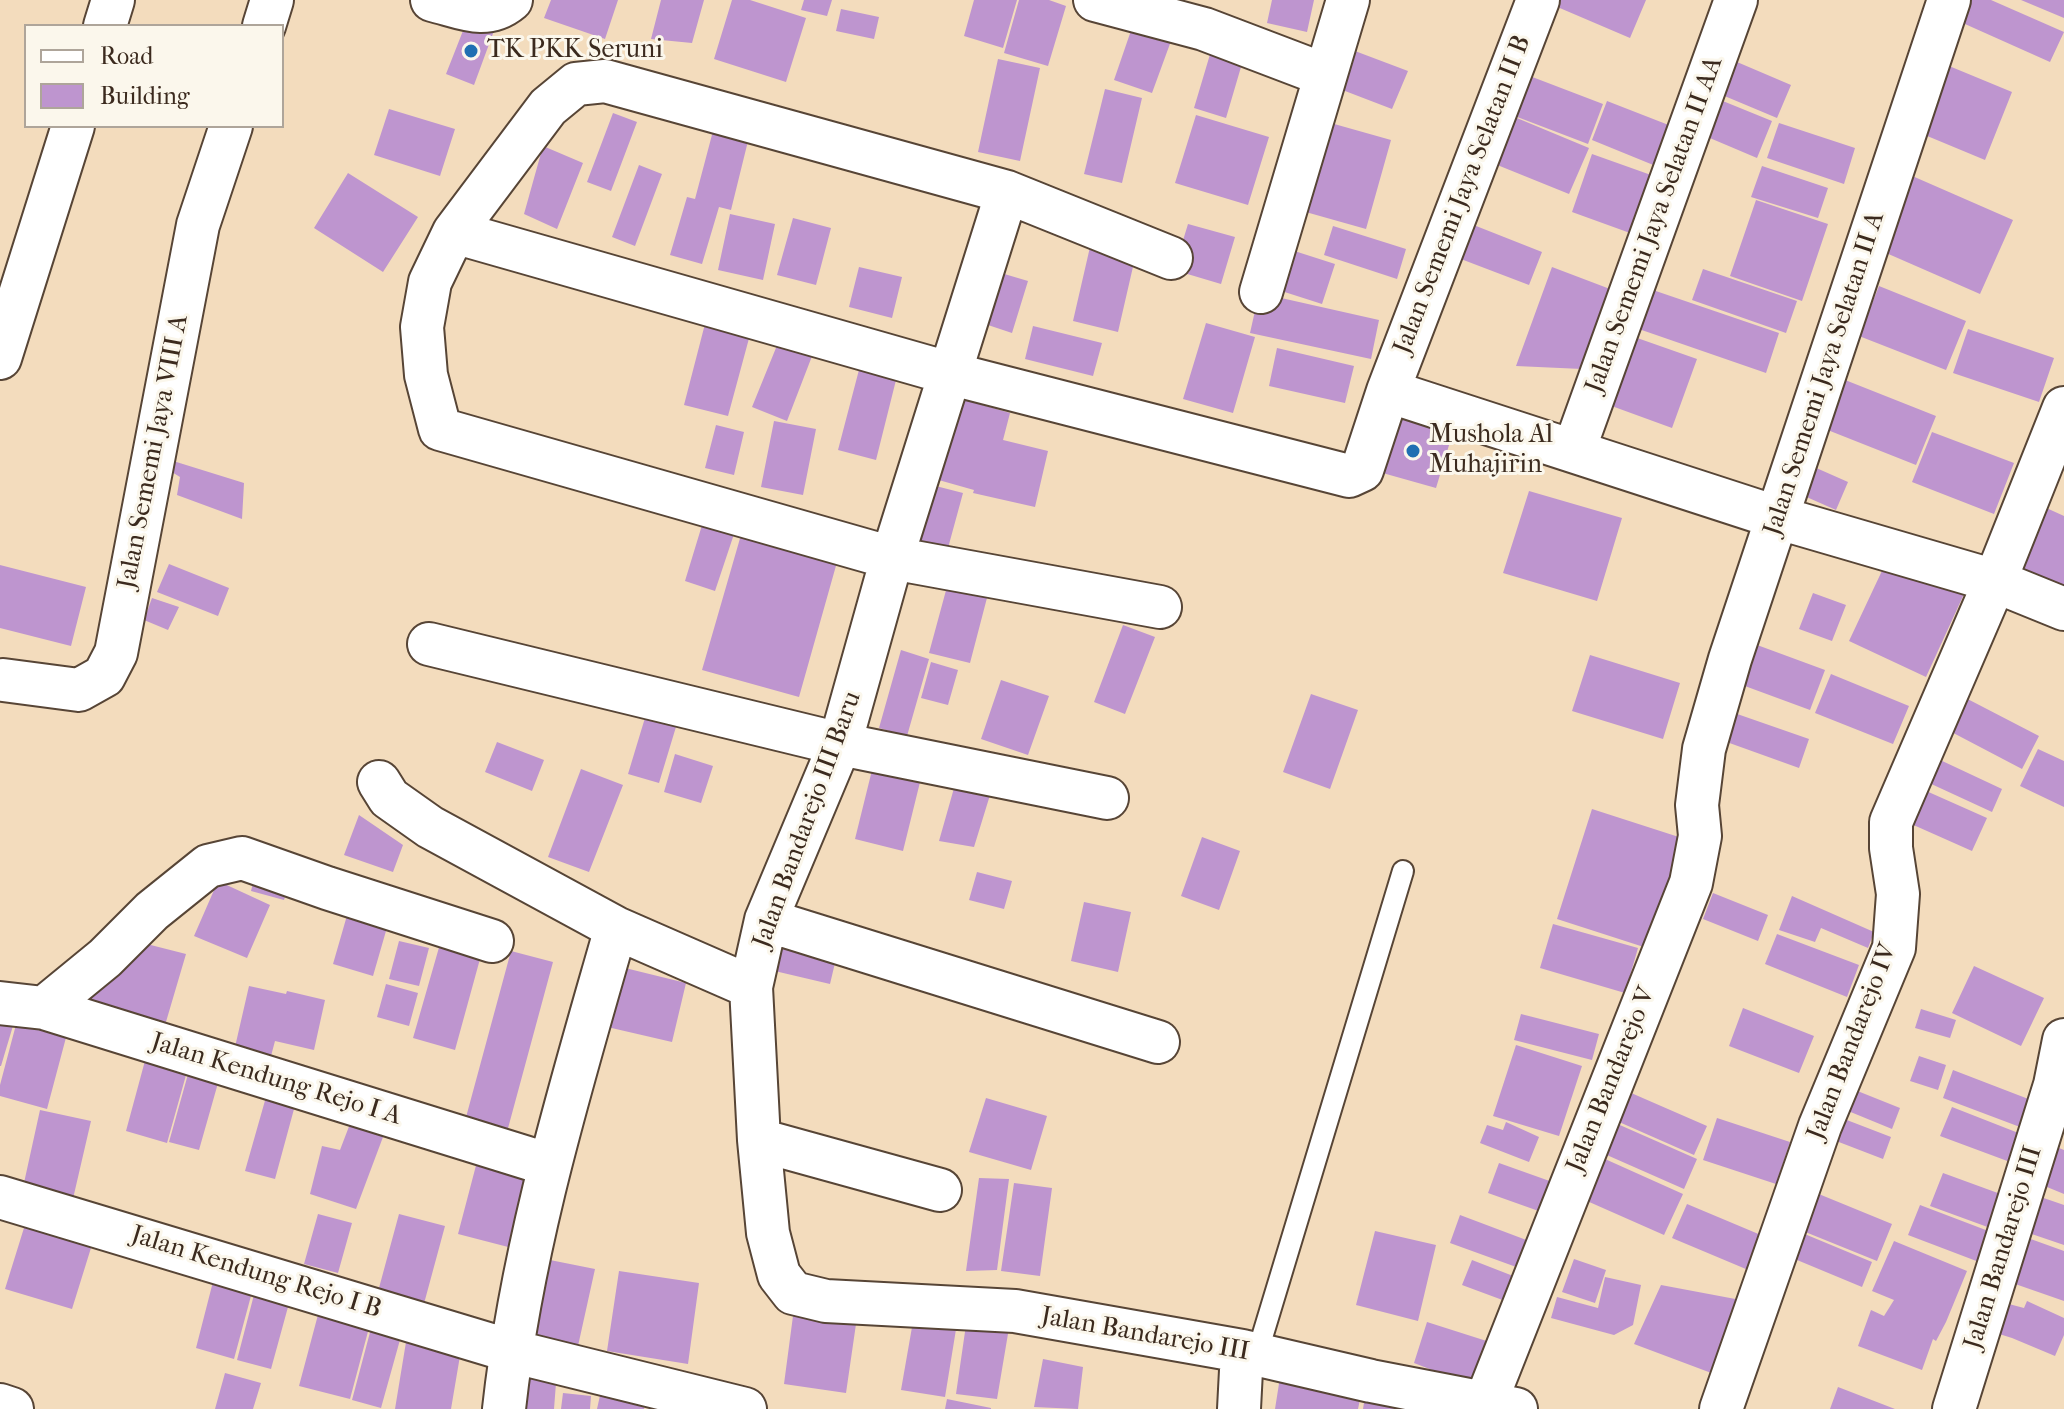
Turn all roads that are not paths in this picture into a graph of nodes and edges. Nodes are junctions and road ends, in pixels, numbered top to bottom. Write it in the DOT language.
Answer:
graph roads {
  1 [pos="113,0"];
  2 [pos="272,0"];
  3 [pos="432,0"];
  4 [pos="511,0"];
  5 [pos="1095,0"];
  6 [pos="1348,0"];
  7 [pos="1538,0"];
  8 [pos="1736,0"];
  9 [pos="1949,0"];
  10 [pos="106,24"];
  11 [pos="265,24"];
  12 [pos="1325,75"];
  13 [pos="72,128"];
  14 [pos="230,128"];
  15 [pos="1007,192"];
  16 [pos="454,232"];
  17 [pos="1171,258"];
  18 [pos="1261,292"];
  19 [pos="0,358"];
  20 [pos="952,374"];
  21 [pos="1388,391"];
  22 [pos="2064,408"];
  23 [pos="1574,450"];
  24 [pos="1779,518"];
  25 [pos="892,558"];
  26 [pos="1995,581"];
  27 [pos="1160,607"];
  28 [pos="2064,609"];
  29 [pos="429,644"];
  30 [pos="1,684"];
  31 [pos="840,744"];
  32 [pos="1704,749"];
  33 [pos="379,782"];
  34 [pos="1107,798"];
  35 [pos="1403,871"];
  36 [pos="766,920"];
  37 [pos="616,928"];
  38 [pos="492,941"];
  39 [pos="751,987"];
  40 [pos="0,1003"];
  41 [pos="44,1008"];
  42 [pos="2064,1040"];
  43 [pos="1158,1042"];
  44 [pos="759,1140"];
  45 [pos="550,1165"];
  46 [pos="940,1190"];
  47 [pos="0,1197"];
  48 [pos="779,1275"];
  49 [pos="511,1351"];
  50 [pos="1249,1352"];
  51 [pos="0,1405"];
  52 [pos="1494,1407"];
  53 [pos="12,1409"];
  54 [pos="504,1409"];
  55 [pos="745,1409"];
  56 [pos="1239,1409"];
  57 [pos="1721,1409"];
  58 [pos="1954,1409"];
  1 -- 10 [label="street"];
  2 -- 11 [label="street"];
  3 -- 4 [label="street"];
  5 -- 12 [label="street"];
  6 -- 12 [label="street"];
  7 -- 21 [label="street, Jalan Sememi Jaya Selatan II B"];
  8 -- 23 [label="street, Jalan Sememi Jaya Selatan II AA"];
  9 -- 24 [label="street, Jalan Sememi Jaya Selatan II A"];
  12 -- 18 [label="street"];
  13 -- 19 [label="street"];
  14 -- 30 [label="street, Jalan Sememi Jaya VIII A"];
  15 -- 16 [label="street"];
  15 -- 17 [label="street"];
  15 -- 20 [label="street, Jalan Bandarejo III Baru"];
  16 -- 20 [label="street, Jalan Sememi Jaya Selatan II B"];
  16 -- 25 [label="street"];
  20 -- 21 [label="street, Jalan Sememi Jaya Selatan II B"];
  20 -- 25 [label="street, Jalan Bandarejo III Baru"];
  21 -- 23 [label="street"];
  22 -- 26 [label="street, Jalan Bandarejo IV"];
  23 -- 24 [label="street"];
  24 -- 26 [label="street"];
  24 -- 32 [label="street, Jalan Sememi Jaya Selatan II A"];
  25 -- 27 [label="street"];
  25 -- 31 [label="street, Jalan Bandarejo III Baru"];
  26 -- 28 [label="street"];
  26 -- 57 [label="street, Jalan Bandarejo IV"];
  29 -- 31 [label="street"];
  31 -- 34 [label="street"];
  31 -- 36 [label="street, Jalan Bandarejo III Baru"];
  32 -- 52 [label="street, Jalan Bandarejo V"];
  33 -- 37 [label="street"];
  35 -- 50 [label="lane"];
  36 -- 39 [label="street, Jalan Bandarejo III Baru"];
  36 -- 43 [label="street"];
  37 -- 39 [label="street"];
  37 -- 45 [label="street"];
  38 -- 41 [label="street"];
  39 -- 44 [label="street, Jalan Bandarejo III Baru"];
  40 -- 41 [label="street, Jalan Kendung Rejo I A"];
  41 -- 45 [label="street, Jalan Kendung Rejo I A"];
  42 -- 58 [label="street, Jalan Bandarejo III"];
  44 -- 46 [label="street"];
  44 -- 48 [label="street, Jalan Bandarejo III Baru"];
  45 -- 49 [label="street"];
  47 -- 49 [label="street, Jalan Kendung Rejo I B"];
  48 -- 50 [label="street, Jalan Bandarejo III"];
  49 -- 54 [label="street"];
  49 -- 55 [label="street, Jalan Kendung Rejo I B"];
  50 -- 52 [label="street, Jalan Bandarejo III"];
  50 -- 56 [label="street"];
  51 -- 53 [label="street"];
}
